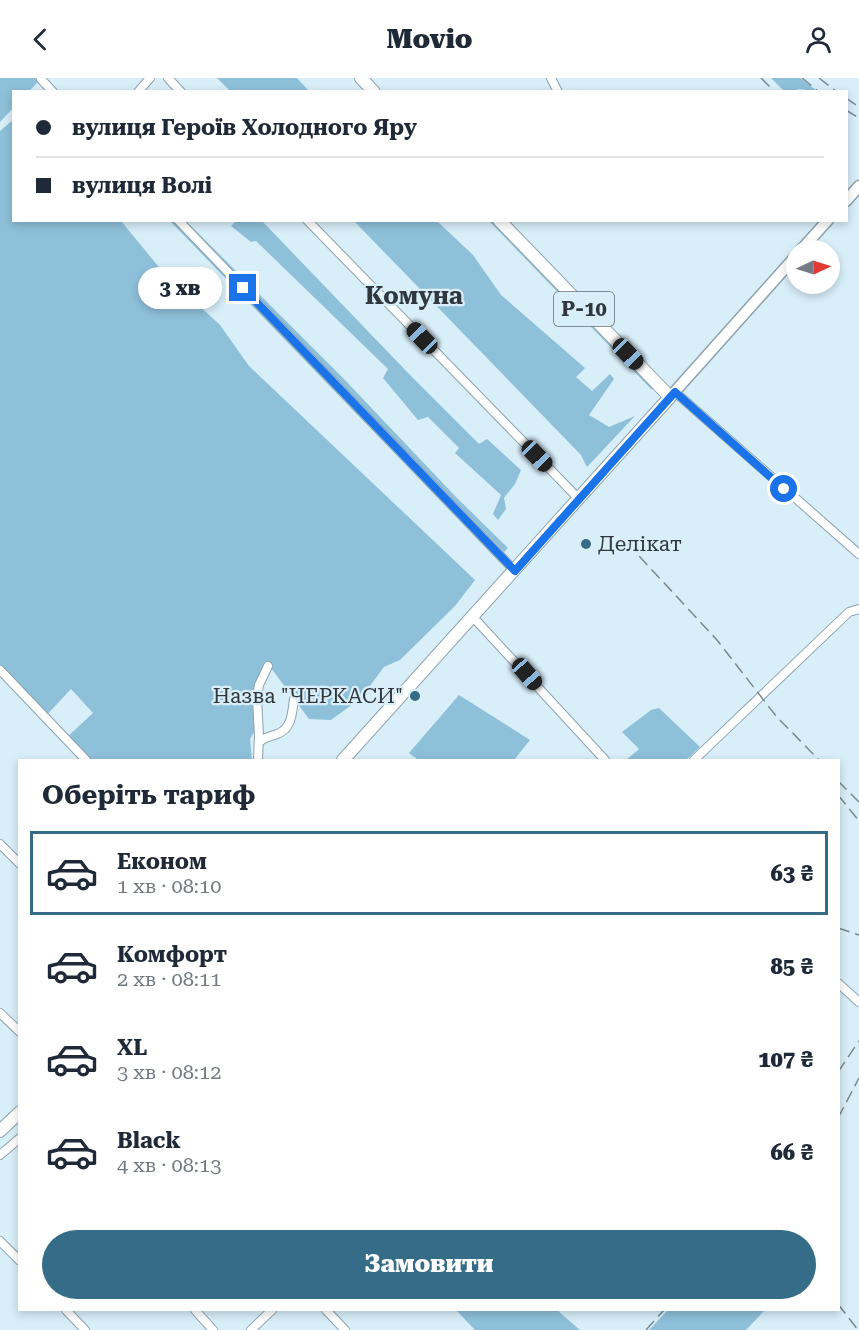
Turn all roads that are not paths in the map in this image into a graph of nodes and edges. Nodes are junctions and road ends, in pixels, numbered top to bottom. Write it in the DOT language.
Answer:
graph roads {
  1 [pos="150,78"];
  2 [pos="168,78"];
  3 [pos="362,78"];
  4 [pos="140,90"];
  5 [pos="179,90"];
  6 [pos="372,90"];
  7 [pos="180,222"];
  8 [pos="309,222"];
  9 [pos="501,222"];
  10 [pos="826,222"];
  11 [pos="810,240"];
  12 [pos="786,267"];
  13 [pos="672,395"];
  14 [pos="579,499"];
  15 [pos="859,554"];
  16 [pos="515,571"];
  17 [pos="859,609"];
  18 [pos="473,616"];
  19 [pos="268,666"];
  20 [pos="0,670"];
  21 [pos="294,699"];
  22 [pos="258,742"];
  23 [pos="85,759"];
  24 [pos="258,759"];
  25 [pos="344,759"];
  26 [pos="604,759"];
  27 [pos="695,759"];
  28 [pos="0,844"];
  29 [pos="18,862"];
  30 [pos="840,985"];
  31 [pos="859,1002"];
  32 [pos="0,1013"];
  33 [pos="18,1030"];
  34 [pos="18,1114"];
  35 [pos="0,1131"];
  36 [pos="18,1140"];
  37 [pos="0,1155"];
  38 [pos="0,1241"];
  39 [pos="18,1259"];
  40 [pos="67,1311"];
  41 [pos="196,1311"];
  42 [pos="271,1311"];
  43 [pos="327,1311"];
  44 [pos="85,1330"];
  45 [pos="213,1330"];
  46 [pos="251,1330"];
  47 [pos="345,1330"];
  1 -- 4 [label="street"];
  2 -- 5 [label="street"];
  3 -- 6 [label="main road"];
  7 -- 16 [label="street"];
  8 -- 14 [label="street"];
  9 -- 13 [label="main road, Р-10"];
  10 -- 11 [label="main road"];
  12 -- 13 [label="main road"];
  13 -- 14 [label="main road"];
  13 -- 15 [label="street"];
  14 -- 16 [label="main road"];
  16 -- 18 [label="main road"];
  17 -- 27 [label="street"];
  18 -- 25 [label="main road"];
  18 -- 26 [label="street"];
  19 -- 22 [label="street"];
  20 -- 23 [label="street"];
  21 -- 22 [label="street"];
  22 -- 24 [label="street"];
  28 -- 29 [label="street"];
  30 -- 31 [label="street"];
  32 -- 33 [label="street"];
  34 -- 35 [label="main road"];
  36 -- 37 [label="street"];
  38 -- 39 [label="street"];
  40 -- 44 [label="street"];
  41 -- 45 [label="street"];
  42 -- 46 [label="street"];
  43 -- 47 [label="street"];
}
